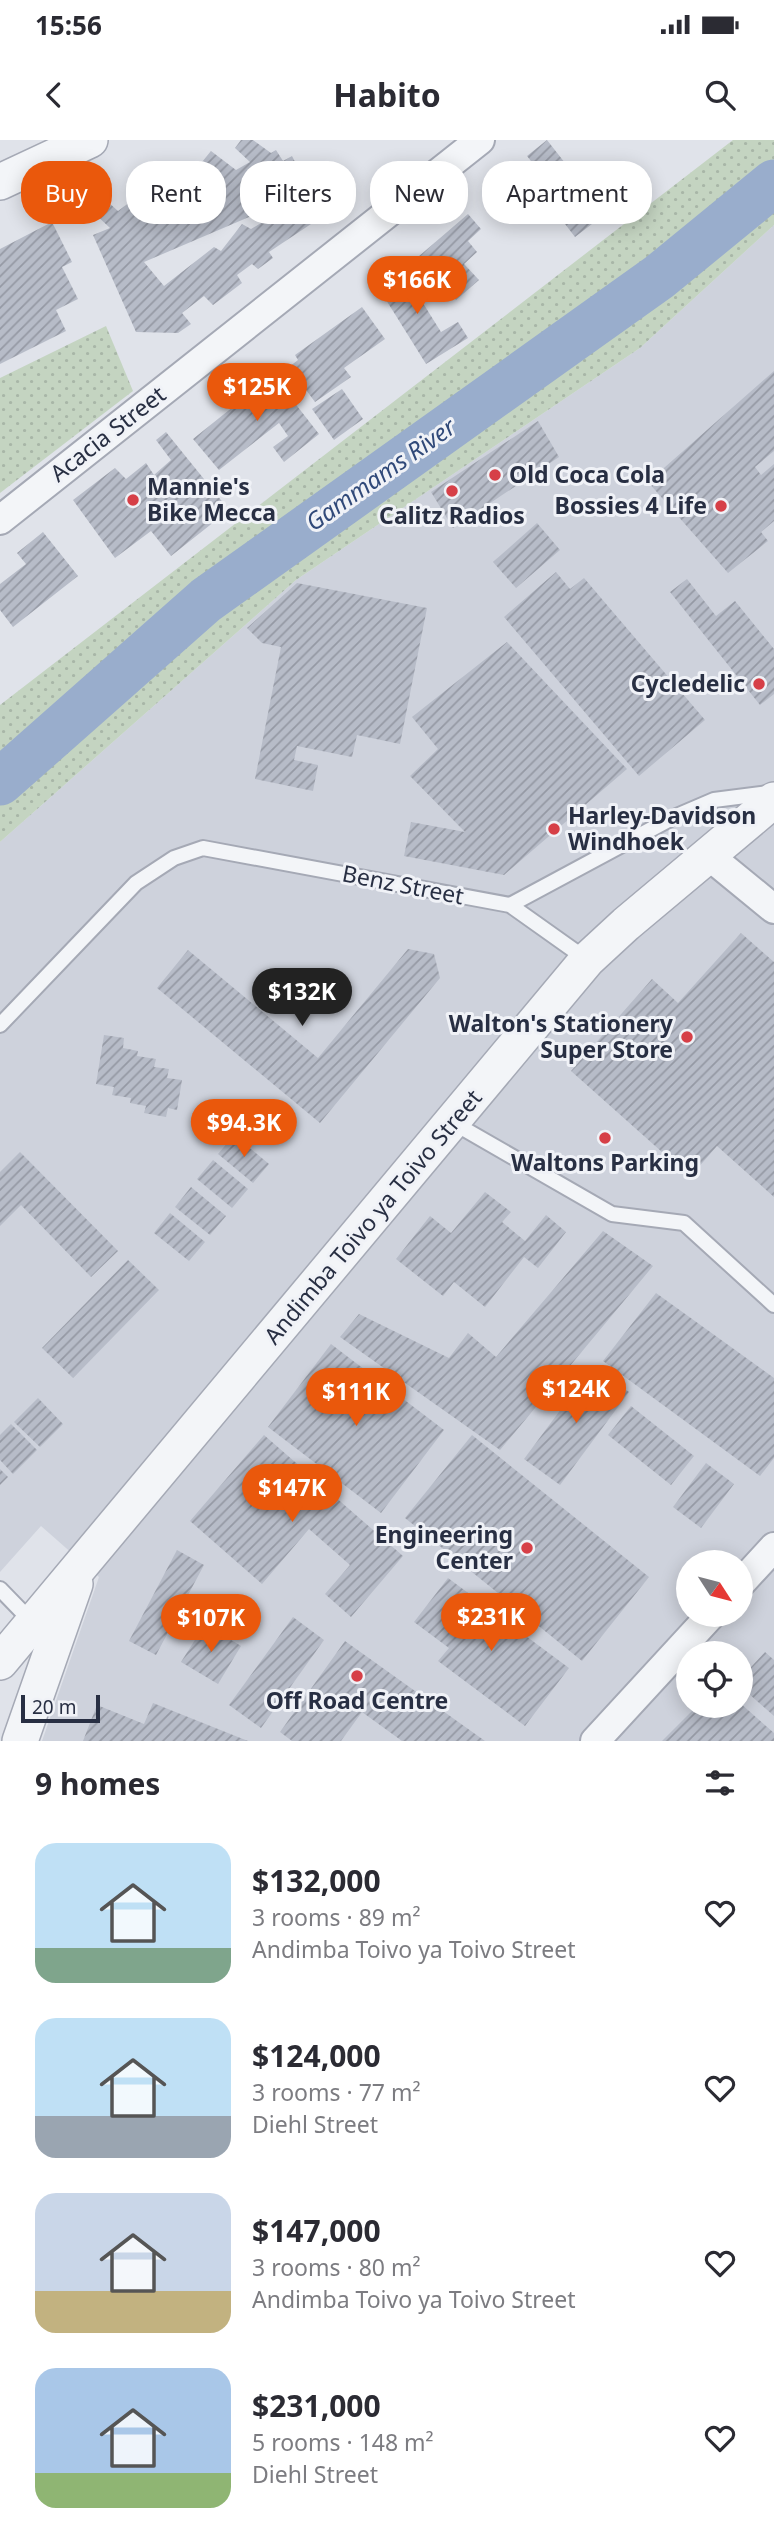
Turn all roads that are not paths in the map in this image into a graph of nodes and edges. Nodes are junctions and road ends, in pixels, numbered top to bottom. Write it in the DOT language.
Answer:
graph roads {
  1 [pos="90,140"];
  2 [pos="481,140"];
  3 [pos="0,183"];
  4 [pos="0,520"];
  5 [pos="774,793"];
  6 [pos="774,800"];
  7 [pos="708,855"];
  8 [pos="510,905"];
  9 [pos="774,909"];
  10 [pos="587,960"];
  11 [pos="0,1025"];
  12 [pos="452,1122"];
  13 [pos="774,1305"];
  14 [pos="771,1556"];
  15 [pos="84,1561"];
  16 [pos="753,1572"];
  17 [pos="0,1589"];
  18 [pos="33,1623"];
  19 [pos="699,1628"];
  20 [pos="0,1662"];
  21 [pos="20,1741"];
  22 [pos="595,1741"];
  1 -- 3 [label="street"];
  2 -- 4 [label="street, Acacia Street"];
  5 -- 8 [label="lane"];
  6 -- 7 [label="street, Andimba Toivo ya Toivo Street"];
  7 -- 9 [label="street"];
  7 -- 10 [label="street, Andimba Toivo ya Toivo Street"];
  8 -- 10 [label="lane, Benz Street"];
  8 -- 11 [label="lane, Benz Street"];
  10 -- 12 [label="street, Andimba Toivo ya Toivo Street"];
  12 -- 13 [label="lane"];
  12 -- 15 [label="street, Andimba Toivo ya Toivo Street"];
  14 -- 16 [label="street"];
  15 -- 18 [label="street, Andimba Toivo ya Toivo Street"];
  15 -- 21 [label="street"];
  17 -- 18 [label="lane"];
  18 -- 20 [label="street, Andimba Toivo ya Toivo Street"];
  19 -- 22 [label="street"];
}
